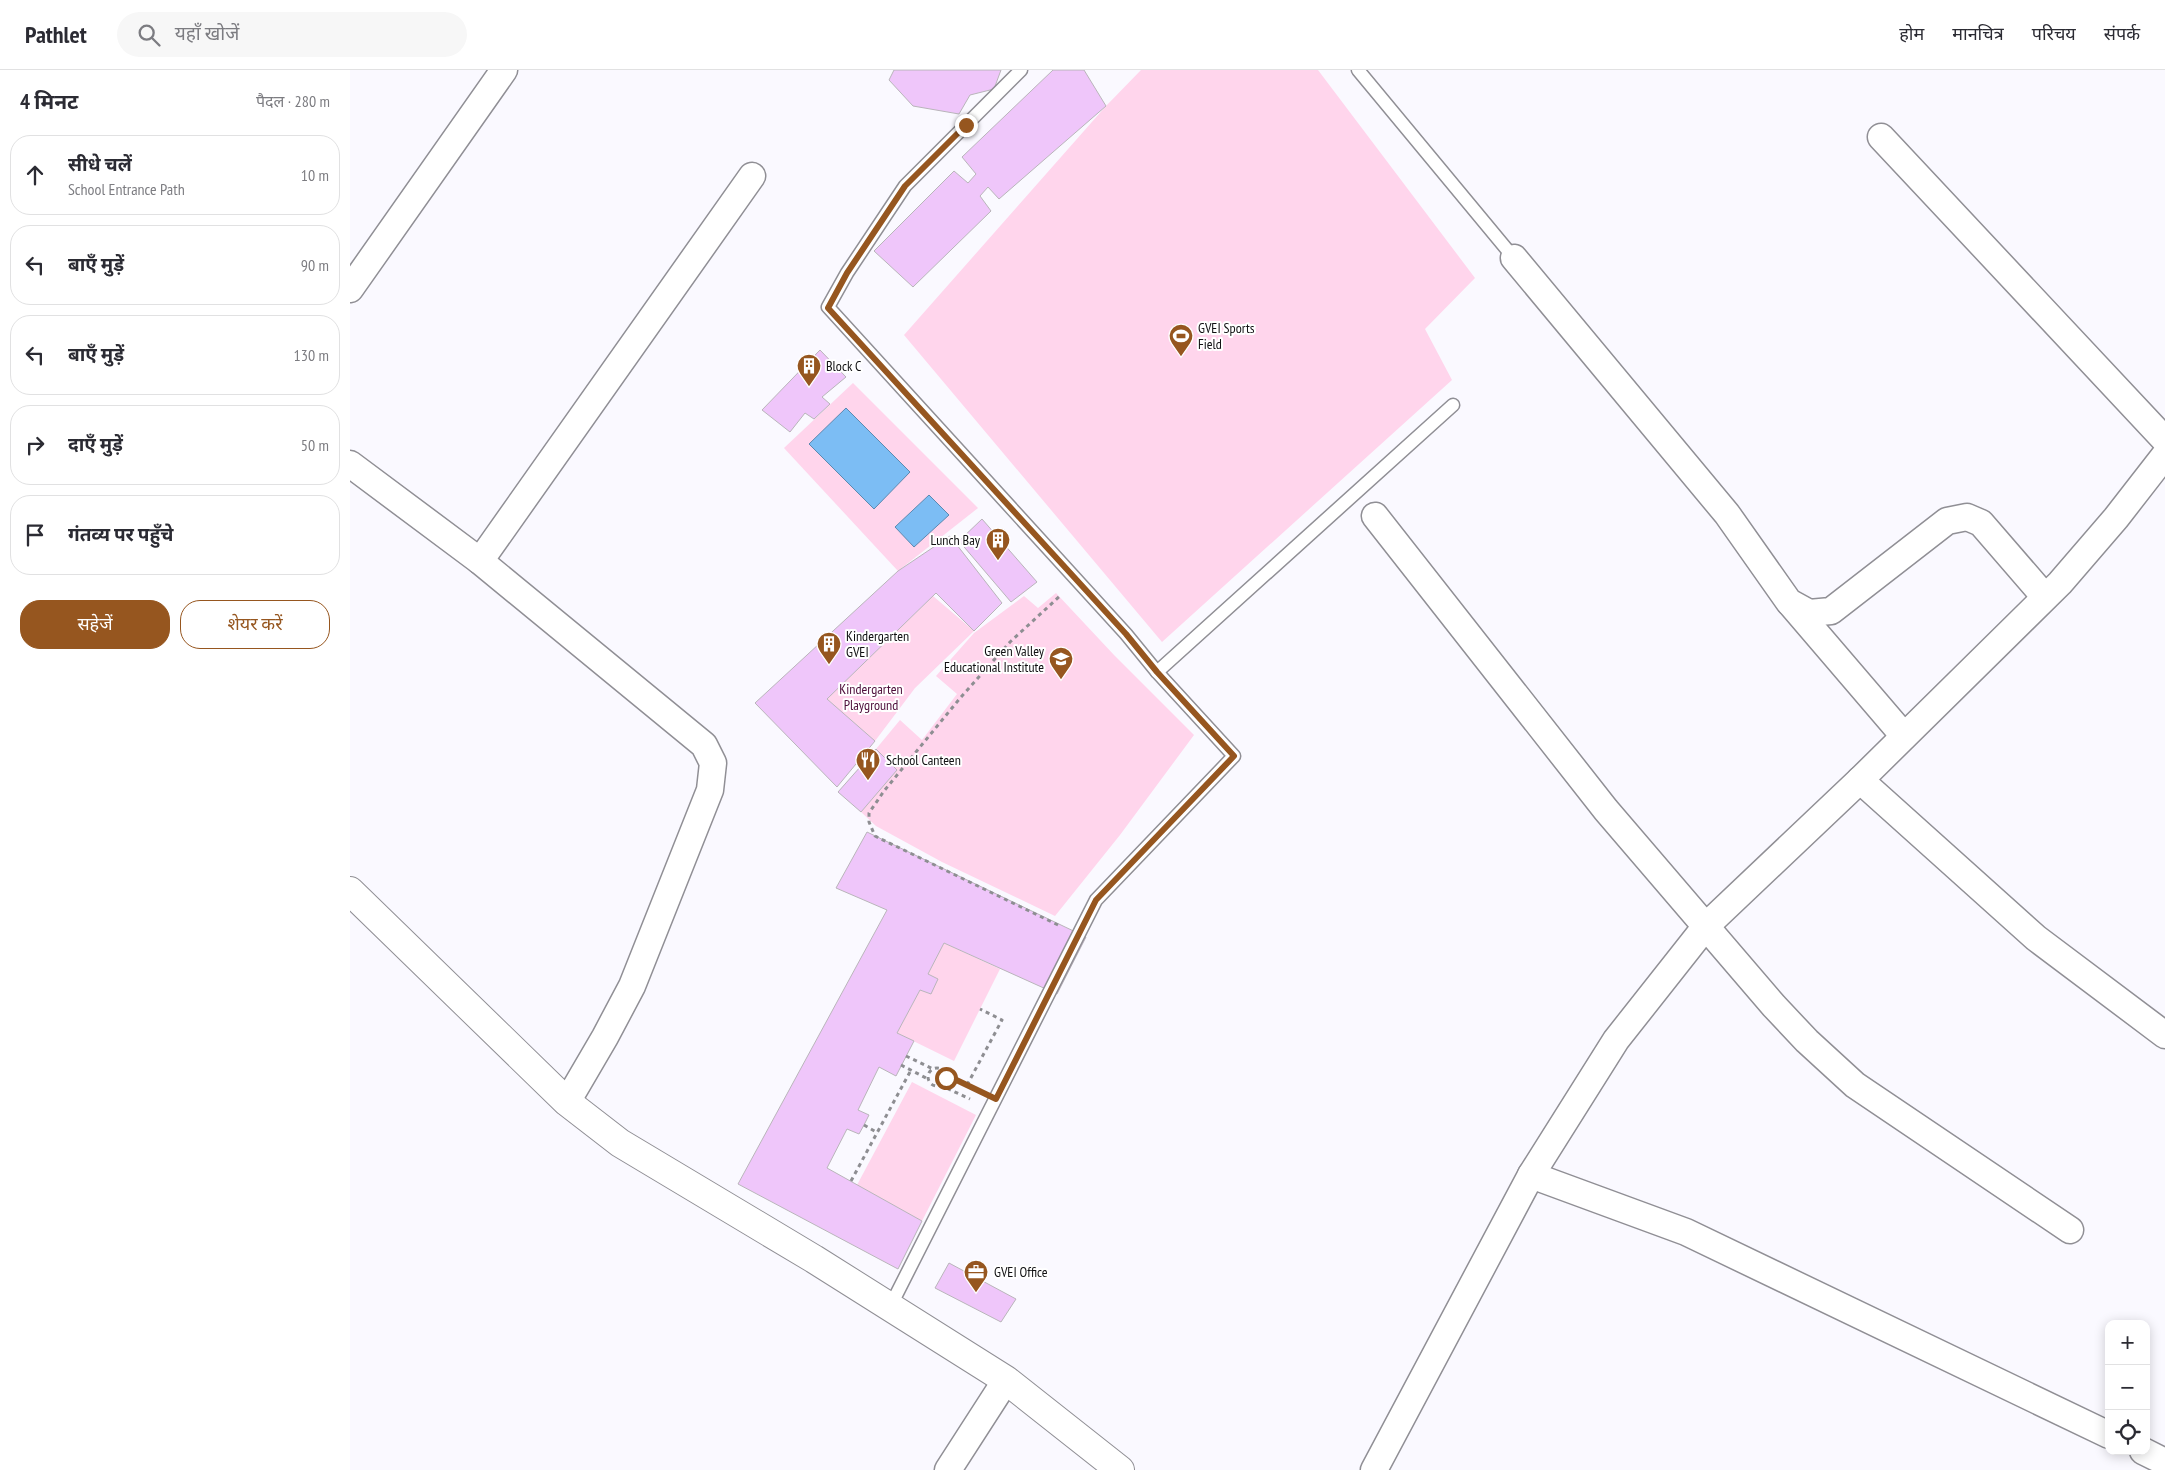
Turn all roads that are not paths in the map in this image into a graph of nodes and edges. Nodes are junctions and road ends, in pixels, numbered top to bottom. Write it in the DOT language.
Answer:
graph roads {
  1 [pos="504,70"];
  2 [pos="1021,70"];
  3 [pos="1358,70"];
  4 [pos="1881,137"];
  5 [pos="752,176"];
  6 [pos="1514,258"];
  7 [pos="350,289"];
  8 [pos="1453,405"];
  9 [pos="2165,440"];
  10 [pos="2165,455"];
  11 [pos="350,464"];
  12 [pos="1375,516"];
  13 [pos="480,561"];
  14 [pos="2046,598"];
  15 [pos="1789,602"];
  16 [pos="1157,672"];
  17 [pos="1904,736"];
  18 [pos="1860,780"];
  19 [pos="350,891"];
  20 [pos="1706,926"];
  21 [pos="2165,1035"];
  22 [pos="567,1102"];
  23 [pos="1531,1174"];
  24 [pos="2070,1230"];
  25 [pos="890,1307"];
  26 [pos="1006,1380"];
  27 [pos="2105,1433"];
  28 [pos="2150,1454"];
  29 [pos="2165,1462"];
  30 [pos="948,1470"];
  31 [pos="1120,1470"];
  32 [pos="1374,1470"];
  1 -- 7 [label="street"];
  2 -- 16 [label="lane"];
  3 -- 6 [label="lane"];
  4 -- 9 [label="street"];
  5 -- 13 [label="street"];
  6 -- 15 [label="street"];
  8 -- 16 [label="lane"];
  10 -- 14 [label="street"];
  11 -- 13 [label="street"];
  12 -- 20 [label="street"];
  13 -- 22 [label="street"];
  14 -- 15 [label="street"];
  14 -- 17 [label="street"];
  15 -- 17 [label="street"];
  16 -- 25 [label="lane"];
  17 -- 18 [label="street"];
  18 -- 20 [label="street"];
  18 -- 21 [label="street"];
  19 -- 22 [label="street"];
  20 -- 23 [label="street"];
  20 -- 24 [label="street"];
  22 -- 25 [label="street"];
  23 -- 27 [label="street"];
  23 -- 32 [label="street"];
  25 -- 26 [label="street"];
  26 -- 30 [label="street"];
  26 -- 31 [label="street"];
  28 -- 29 [label="street"];
}
